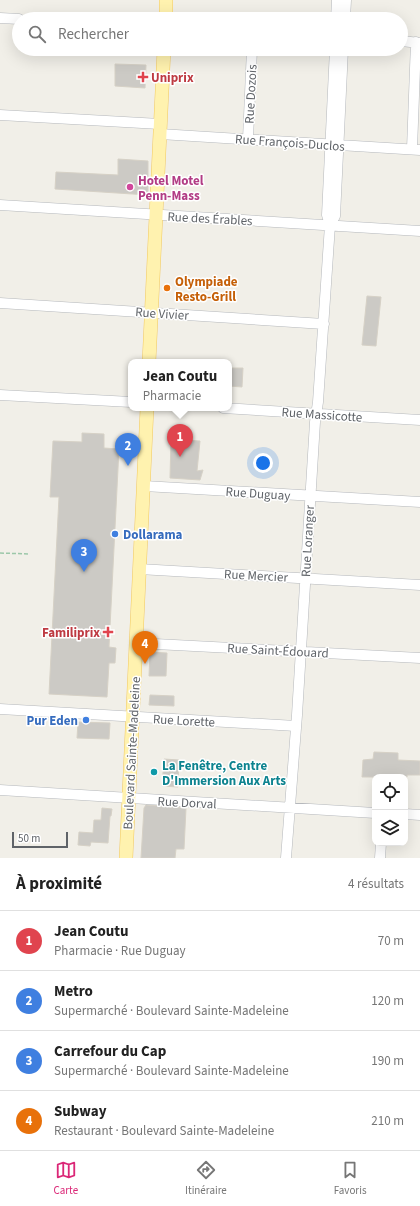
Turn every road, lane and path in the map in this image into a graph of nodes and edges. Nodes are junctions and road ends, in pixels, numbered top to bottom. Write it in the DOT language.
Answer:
graph roads {
  1 [pos="166,0"];
  2 [pos="337,0"];
  3 [pos="346,0"];
  4 [pos="166,12"];
  5 [pos="336,12"];
  6 [pos="345,12"];
  7 [pos="0,18"];
  8 [pos="12,19"];
  9 [pos="408,42"];
  10 [pos="418,43"];
  11 [pos="164,56"];
  12 [pos="252,56"];
  13 [pos="335,56"];
  14 [pos="342,56"];
  15 [pos="0,115"];
  16 [pos="160,129"];
  17 [pos="248,139"];
  18 [pos="334,145"];
  19 [pos="416,150"];
  20 [pos="0,205"];
  21 [pos="156,215"];
  22 [pos="330,225"];
  23 [pos="420,231"];
  24 [pos="0,303"];
  25 [pos="151,313"];
  26 [pos="324,324"];
  27 [pos="149,359"];
  28 [pos="0,395"];
  29 [pos="128,402"];
  30 [pos="232,409"];
  31 [pos="147,411"];
  32 [pos="316,414"];
  33 [pos="420,420"];
  34 [pos="144,486"];
  35 [pos="309,496"];
  36 [pos="420,502"];
  37 [pos="0,553"];
  38 [pos="30,554"];
  39 [pos="139,569"];
  40 [pos="304,578"];
  41 [pos="420,585"];
  42 [pos="136,643"];
  43 [pos="300,652"];
  44 [pos="420,658"];
  45 [pos="0,709"];
  46 [pos="133,717"];
  47 [pos="296,726"];
  48 [pos="0,790"];
  49 [pos="128,798"];
  50 [pos="290,808"];
  51 [pos="372,813"];
  52 [pos="408,814"];
  53 [pos="420,815"];
  54 [pos="381,846"];
  55 [pos="126,858"];
  56 [pos="286,858"];
  57 [pos="380,858"];
  1 -- 4 [label="main road"];
  2 -- 5 [label="street"];
  3 -- 6 [label="street"];
  7 -- 8 [label="street"];
  9 -- 10 [label="street"];
  10 -- 19 [label="street"];
  11 -- 16 [label="main road"];
  12 -- 17 [label="street, Rue Dozois"];
  13 -- 18 [label="street, Rue Loranger"];
  14 -- 18 [label="street, Rue Loranger"];
  15 -- 16 [label="street, Rue François-Duclos"];
  16 -- 17 [label="street, Rue François-Duclos"];
  16 -- 21 [label="main road"];
  17 -- 18 [label="street, Rue François-Duclos"];
  18 -- 19 [label="street, Rue François-Duclos"];
  18 -- 22 [label="street, Rue Loranger"];
  20 -- 21 [label="street, Rue des Érables"];
  21 -- 22 [label="street, Rue des Érables"];
  21 -- 25 [label="main road"];
  22 -- 23 [label="street, Rue des Érables"];
  22 -- 26 [label="street, Rue Loranger"];
  24 -- 25 [label="street, Rue Vivier"];
  25 -- 26 [label="street, Rue Vivier"];
  25 -- 27 [label="main road"];
  26 -- 32 [label="street, Rue Loranger"];
  28 -- 29 [label="street"];
  30 -- 32 [label="street, Rue Massicotte"];
  31 -- 34 [label="main road, Boulevard Sainte-Madeleine"];
  32 -- 33 [label="street, Rue Massicotte"];
  32 -- 35 [label="street, Rue Loranger"];
  34 -- 35 [label="street, Rue Duguay"];
  34 -- 39 [label="main road, Boulevard Sainte-Madeleine"];
  35 -- 36 [label="street, Rue Duguay"];
  35 -- 40 [label="street, Rue Loranger"];
  37 -- 38 [label="path"];
  39 -- 40 [label="street, Rue Mercier"];
  39 -- 42 [label="main road, Boulevard Sainte-Madeleine"];
  40 -- 41 [label="street, Rue Mercier"];
  40 -- 43 [label="street, Rue Loranger"];
  42 -- 43 [label="street, Rue Saint-Édouard"];
  42 -- 46 [label="main road, Boulevard Sainte-Madeleine"];
  43 -- 44 [label="street, Rue Saint-Édouard"];
  43 -- 47 [label="street, Rue Loranger"];
  45 -- 46 [label="street, Rue Lorette"];
  46 -- 47 [label="street, Rue Lorette"];
  46 -- 49 [label="main road, Boulevard Sainte-Madeleine"];
  47 -- 50 [label="street, Rue Loranger"];
  48 -- 49 [label="street, Rue Dorval"];
  49 -- 50 [label="street, Rue Dorval"];
  49 -- 55 [label="main road, Boulevard Sainte-Madeleine"];
  50 -- 51 [label="street, Rue Dorval"];
  50 -- 56 [label="street, Rue Loranger"];
  52 -- 53 [label="street"];
  54 -- 57 [label="street"];
}
